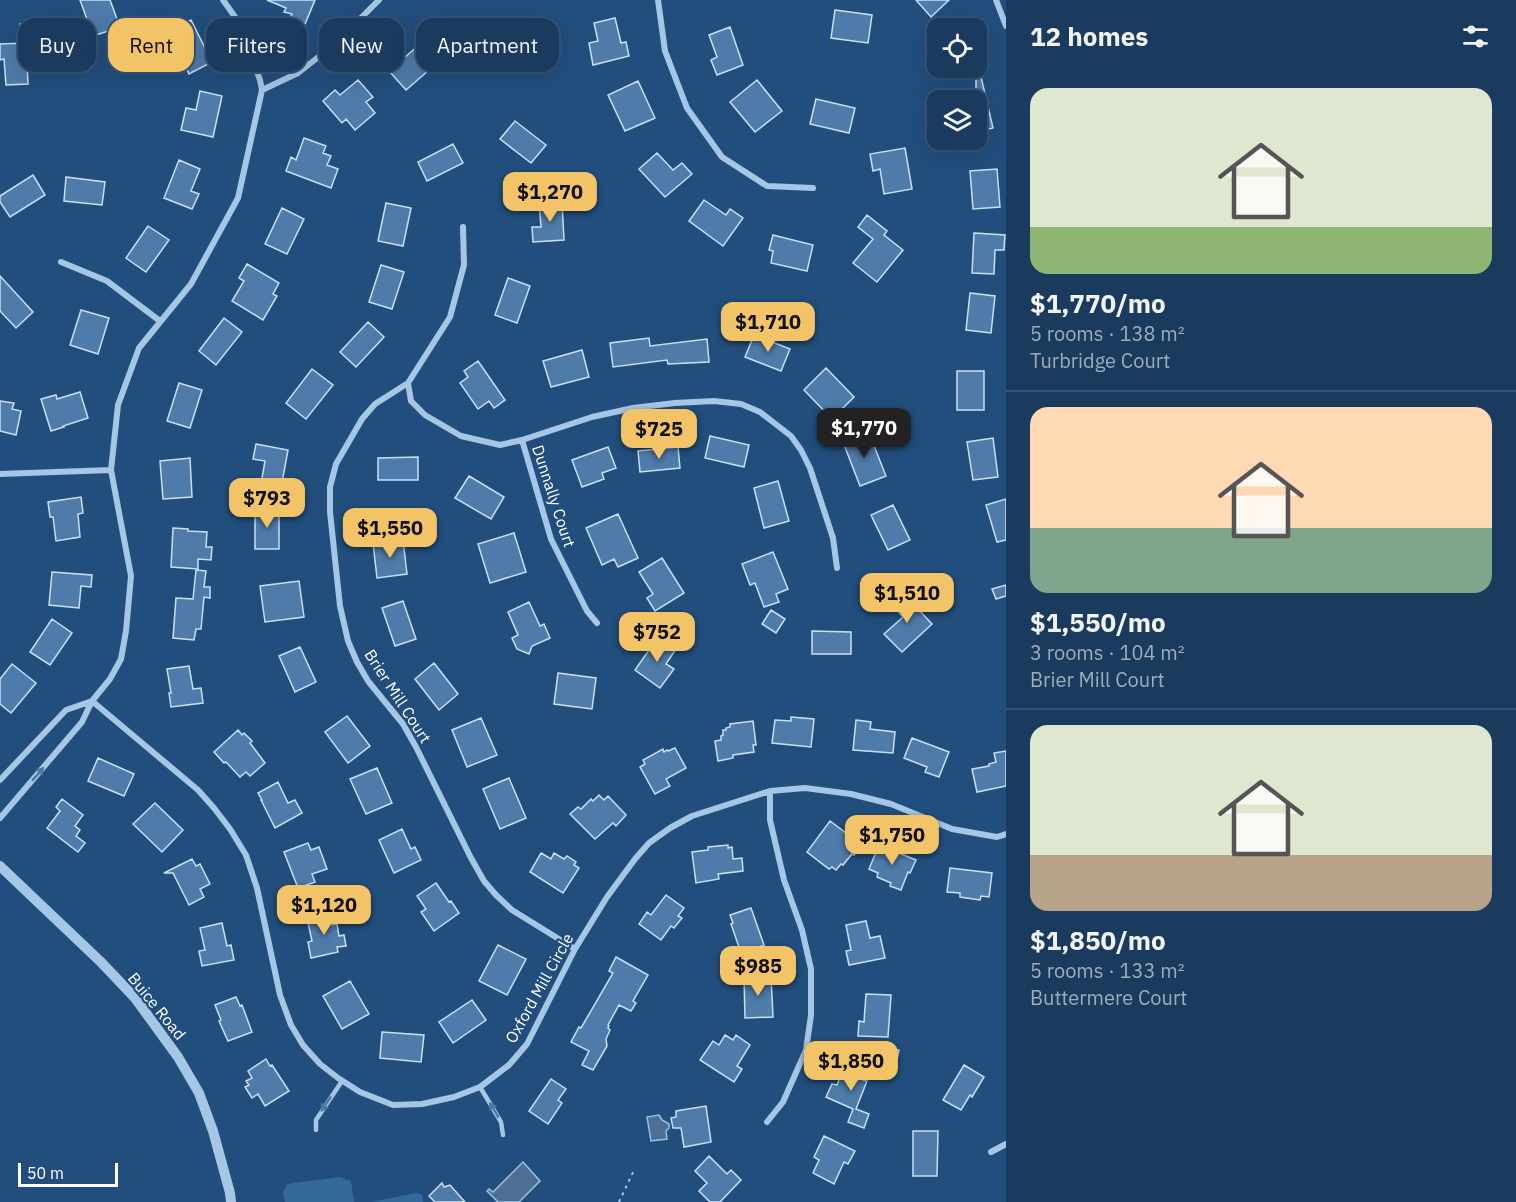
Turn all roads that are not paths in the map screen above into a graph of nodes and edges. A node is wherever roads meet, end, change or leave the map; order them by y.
1 (223, 0) edge
2 (379, 0) edge
3 (658, 0) edge
4 (996, 0) edge
5 (1006, 26) edge
6 (262, 90) junction
7 (813, 188) dead end
8 (463, 227) dead end
9 (61, 262) dead end
10 (160, 321) junction
11 (408, 383) junction
12 (522, 440) junction
13 (111, 470) junction
14 (0, 474) edge
15 (837, 568) dead end
16 (597, 623) dead end
17 (92, 701) junction
18 (0, 780) edge
19 (770, 791) junction
20 (0, 818) edge
21 (1006, 834) edge
22 (0, 866) edge
23 (575, 949) junction
24 (342, 1081) junction
25 (480, 1087) junction
26 (767, 1122) dead end
27 (316, 1130) dead end
28 (502, 1135) dead end
29 (1006, 1144) edge
30 (991, 1152) dead end
31 (231, 1202) edge

1 - 6 street
2 - 6 street
3 - 7 street
4 - 5 street
6 - 10 street
8 - 11 street, Brier Mill Court
9 - 10 street
10 - 13 street
11 - 12 street
11 - 23 street, Brier Mill Court
12 - 15 street
12 - 16 street, Dunnally Court
13 - 14 street
13 - 17 street
17 - 18 street
20 -> 17 street
17 - 24 street, Oxford Mill Circle
19 - 21 street, Oxford Mill Circle
19 - 23 street, Oxford Mill Circle
19 - 26 street
22 - 31 street, Buice Road
23 - 25 street, Oxford Mill Circle
24 - 25 street, Oxford Mill Circle
24 -> 27 lane
28 -> 25 lane
29 - 30 street

